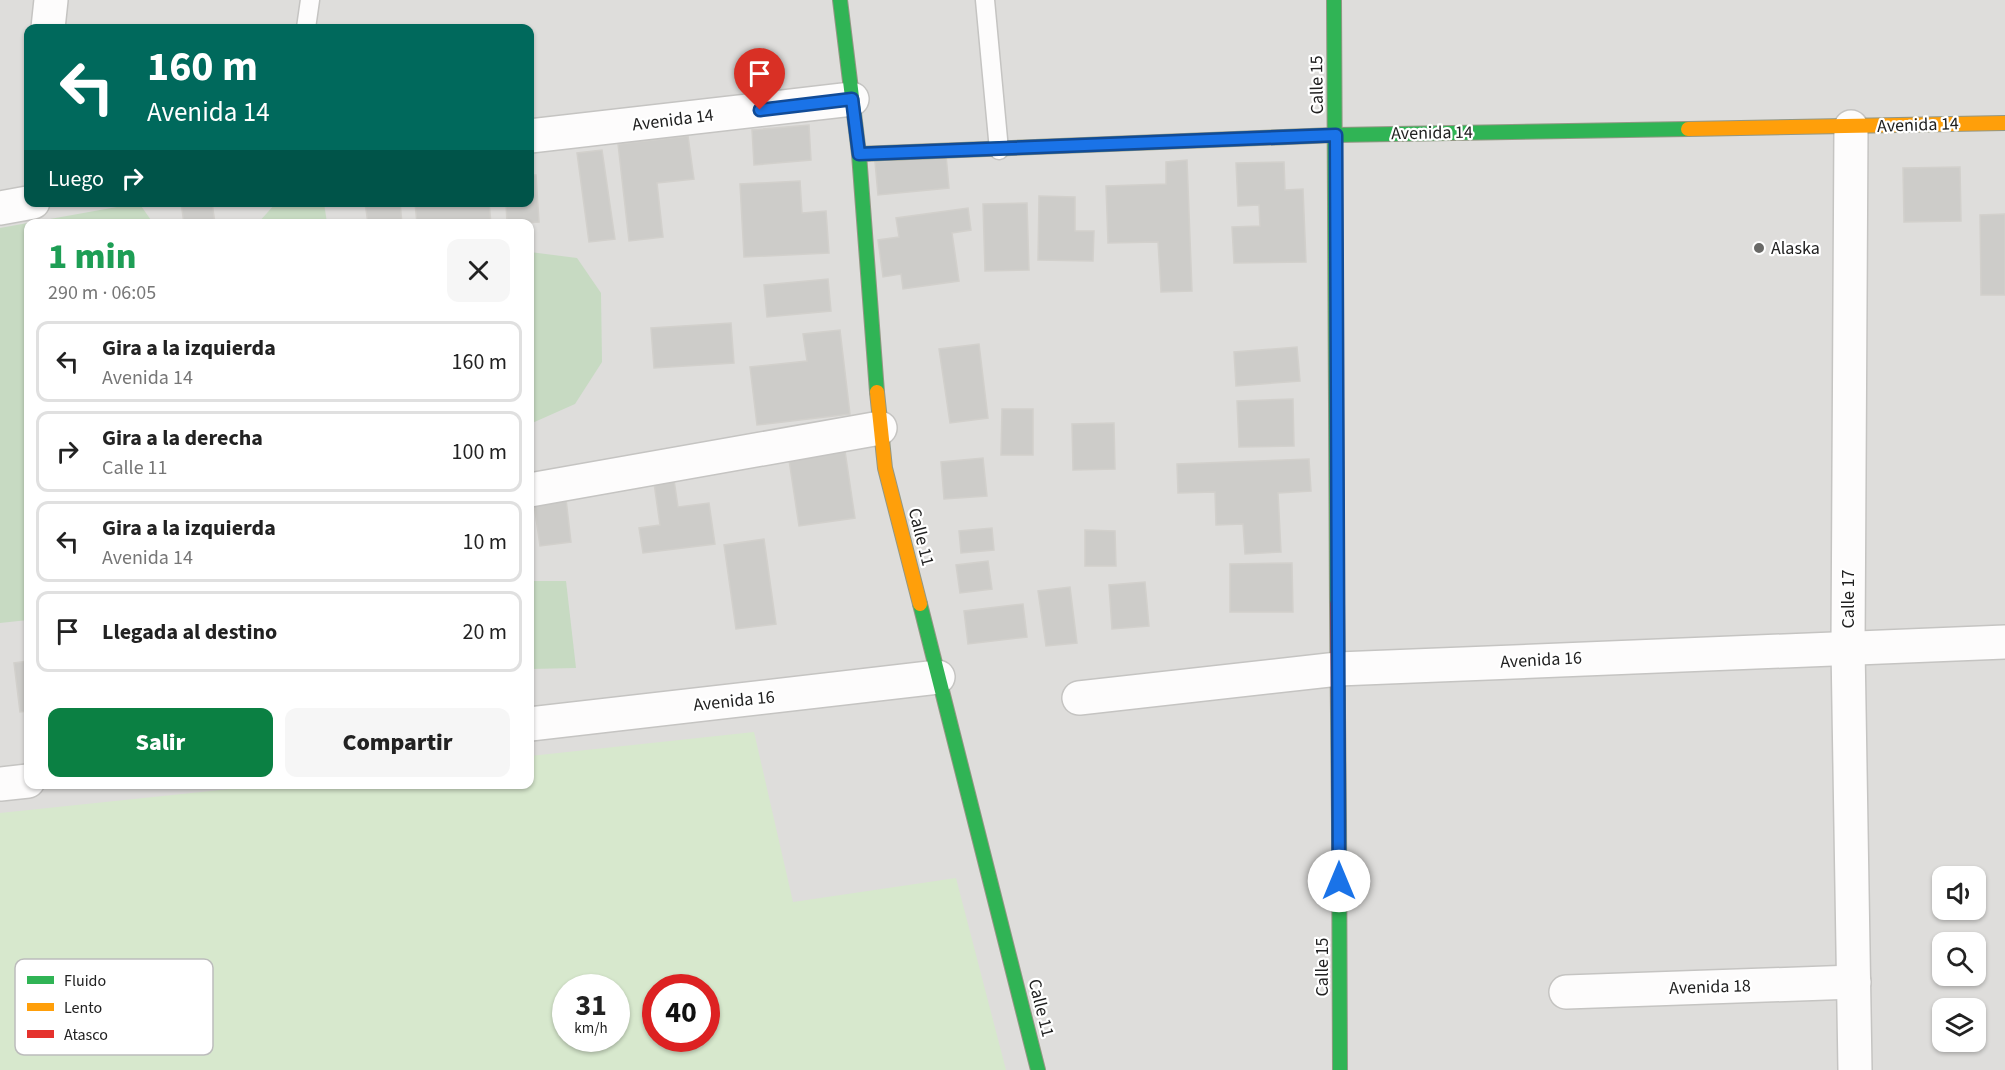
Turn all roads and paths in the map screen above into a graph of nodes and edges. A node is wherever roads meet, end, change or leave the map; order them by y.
1 (51, 0) edge
2 (310, 0) edge
3 (840, 0) edge
4 (985, 0) edge
5 (1334, 0) edge
6 (48, 24) edge
7 (307, 24) edge
8 (852, 99) junction
9 (2005, 123) edge
10 (1851, 127) junction
11 (1336, 135) junction
12 (534, 136) edge
13 (999, 150) junction
14 (859, 154) junction
15 (24, 204) edge
16 (0, 208) edge
17 (880, 428) junction
18 (534, 489) edge
19 (2005, 642) edge
20 (1848, 647) junction
21 (1338, 669) junction
22 (938, 677) junction
23 (1079, 698) dead end
24 (534, 724) edge
25 (24, 781) edge
26 (0, 784) edge
27 (1854, 982) junction
28 (1566, 992) dead end
29 (1038, 1070) edge
30 (1340, 1070) edge
31 (1855, 1070) edge

1 - 6 street
2 - 7 lane
3 - 8 street, Calle 11
4 - 13 lane
5 - 11 street, Calle 15
8 - 12 street, Avenida 14
8 - 14 street, Calle 11
9 - 10 street, Avenida 14
10 - 11 street, Avenida 14
10 - 20 street, Calle 17
11 - 13 street, Avenida 14
11 - 21 street, Calle 15
13 - 14 street, Avenida 14
14 - 17 street, Calle 11
15 - 16 street
17 - 18 street
17 - 22 street, Calle 11
19 - 20 street, Avenida 16
20 - 21 street, Avenida 16
20 - 27 street, Calle 17
21 - 23 street, Avenida 16
21 - 30 street, Calle 15
22 - 24 street, Avenida 16
22 - 29 street, Calle 11
25 - 26 street
27 - 28 street, Avenida 18
27 - 31 street, Calle 17

